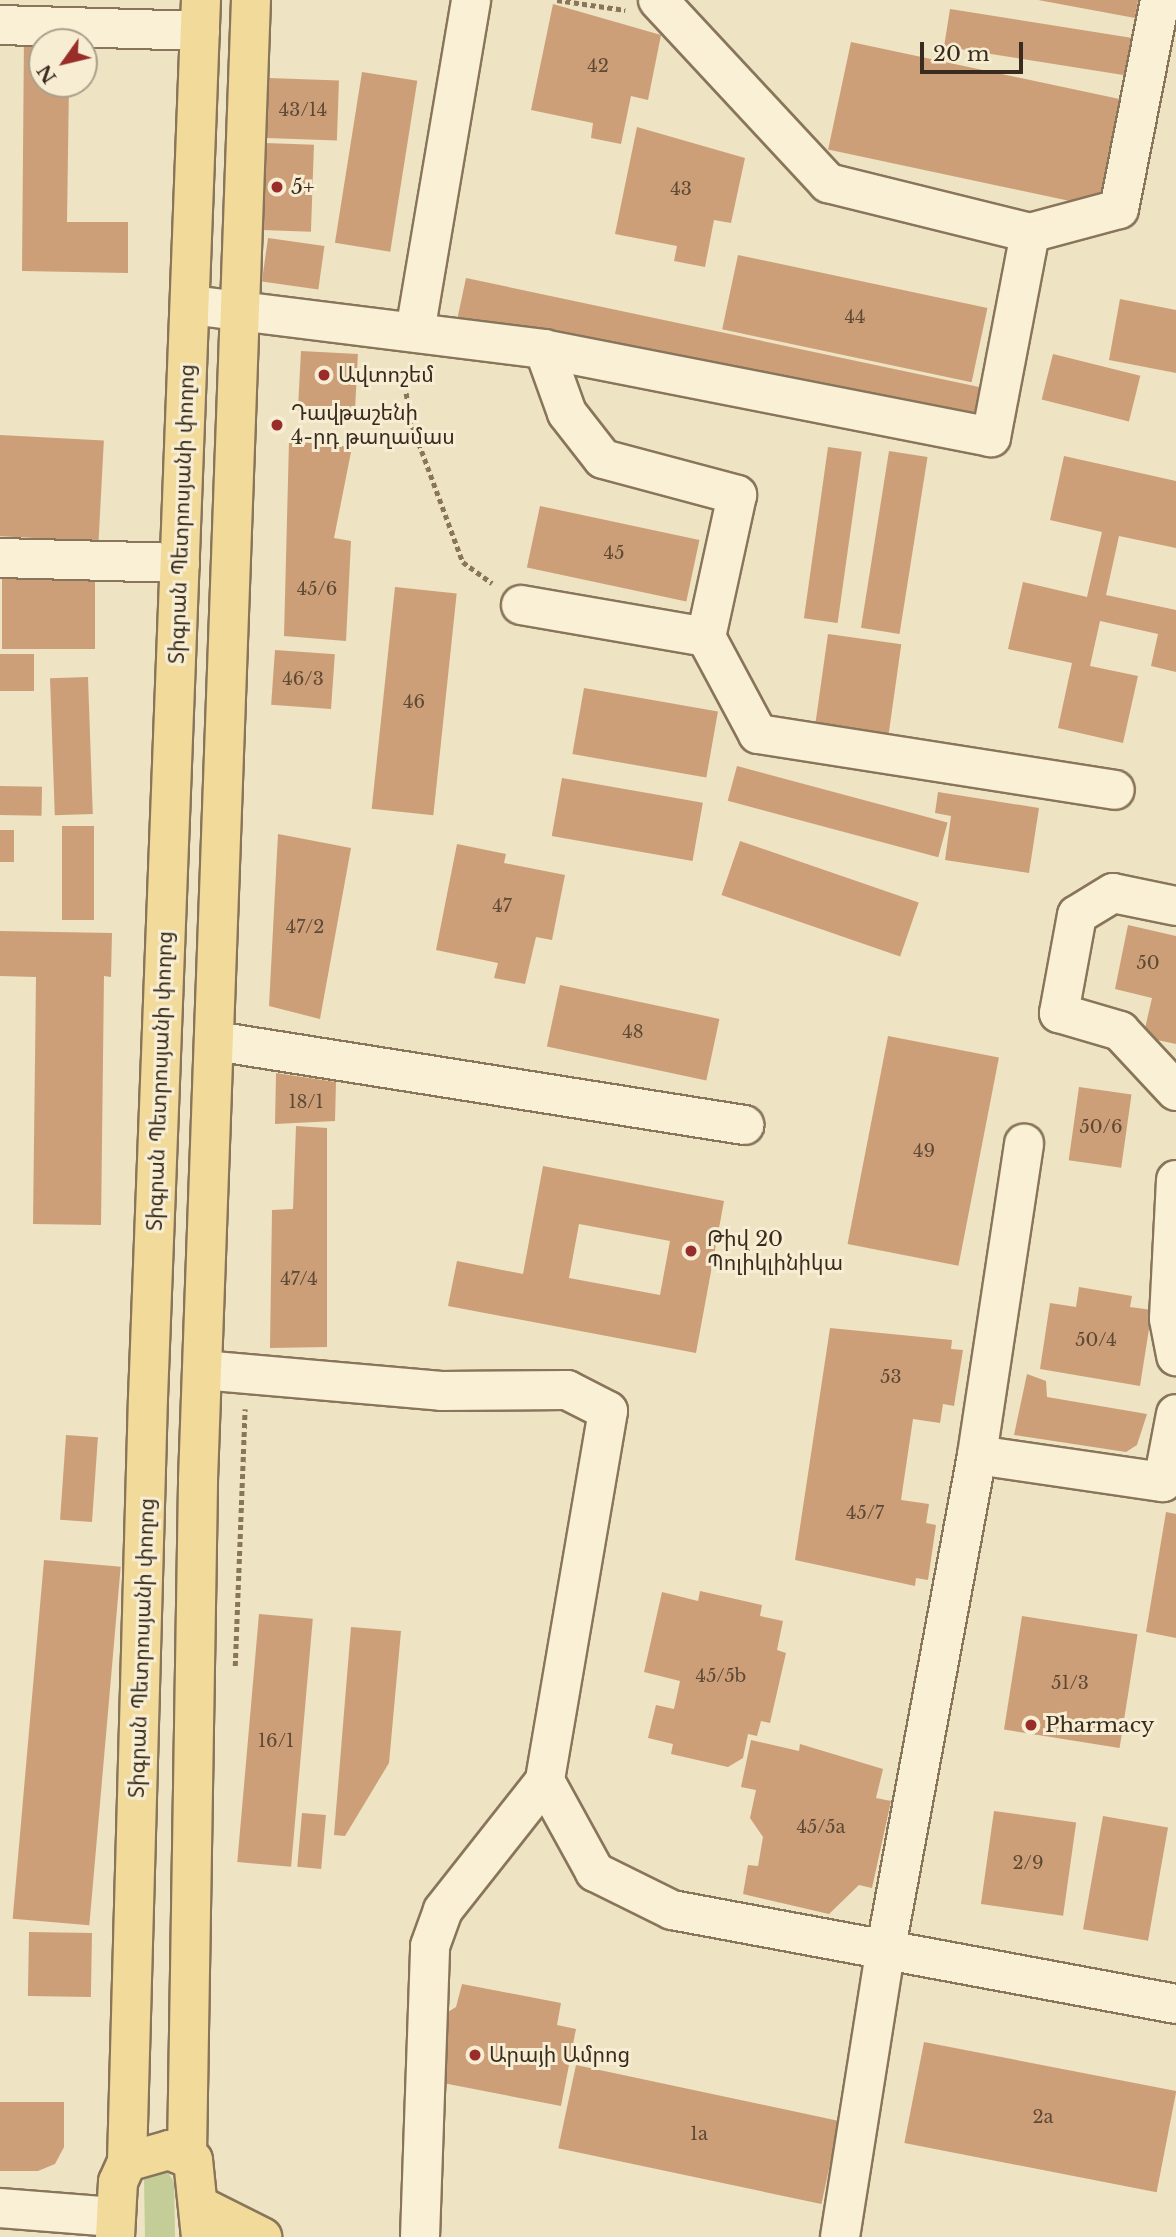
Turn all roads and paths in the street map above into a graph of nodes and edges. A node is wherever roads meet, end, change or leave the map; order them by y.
1 (251, 0) edge
2 (471, 0) edge
3 (557, 0) edge
4 (1160, 0) edge
5 (665, 8) edge
6 (201, 15) edge
7 (0, 25) edge
8 (1030, 233) junction
9 (191, 305) junction
10 (243, 310) junction
11 (406, 331) junction
12 (544, 349) junction
13 (0, 558) edge
14 (180, 563) junction
15 (521, 605) joint
16 (706, 637) junction
17 (1115, 790) dead end
18 (1176, 906) edge
19 (215, 1041) junction
20 (1176, 1091) edge
21 (744, 1125) dead end
22 (1024, 1144) dead end
23 (1176, 1180) edge
24 (1176, 1356) edge
25 (202, 1370) junction
26 (1176, 1414) edge
27 (976, 1455) junction
28 (1169, 1483) edge
29 (545, 1781) junction
30 (885, 1953) junction
31 (1176, 2004) edge
32 (187, 2154) junction
33 (127, 2162) junction
34 (0, 2208) edge
35 (200, 2221) edge
36 (115, 2227) edge
37 (262, 2237) edge
38 (420, 2237) edge
39 (840, 2237) edge

1 - 10 main road
2 - 11 street
3 - 5 path
4 - 8 street
5 - 8 street
6 - 7 street
6 - 9 main road, Տիգրան Պետրոսյանի փողոց
8 - 12 street
9 - 10 street
9 - 14 main road, Տիգրան Պետրոսյանի փողոց
10 - 11 street
10 - 19 main road
11 - 12 street
11 - 15 path
12 - 16 street
13 - 14 street
14 - 33 main road, Տիգրան Պետրոսյանի փողոց
15 - 16 street
16 - 17 street
18 - 20 street
19 - 21 street
19 - 25 main road
22 - 27 street
23 - 24 street
25 - 29 street
25 - 32 main road
26 - 28 street
27 - 28 street
27 - 30 street
29 - 30 street
29 - 38 street
30 - 31 street
30 - 39 street
32 - 33 main road
32 - 35 main road
33 - 36 main road, Տիգրան Պետրոսյանի փողոց
34 - 36 street
35 - 37 main road

